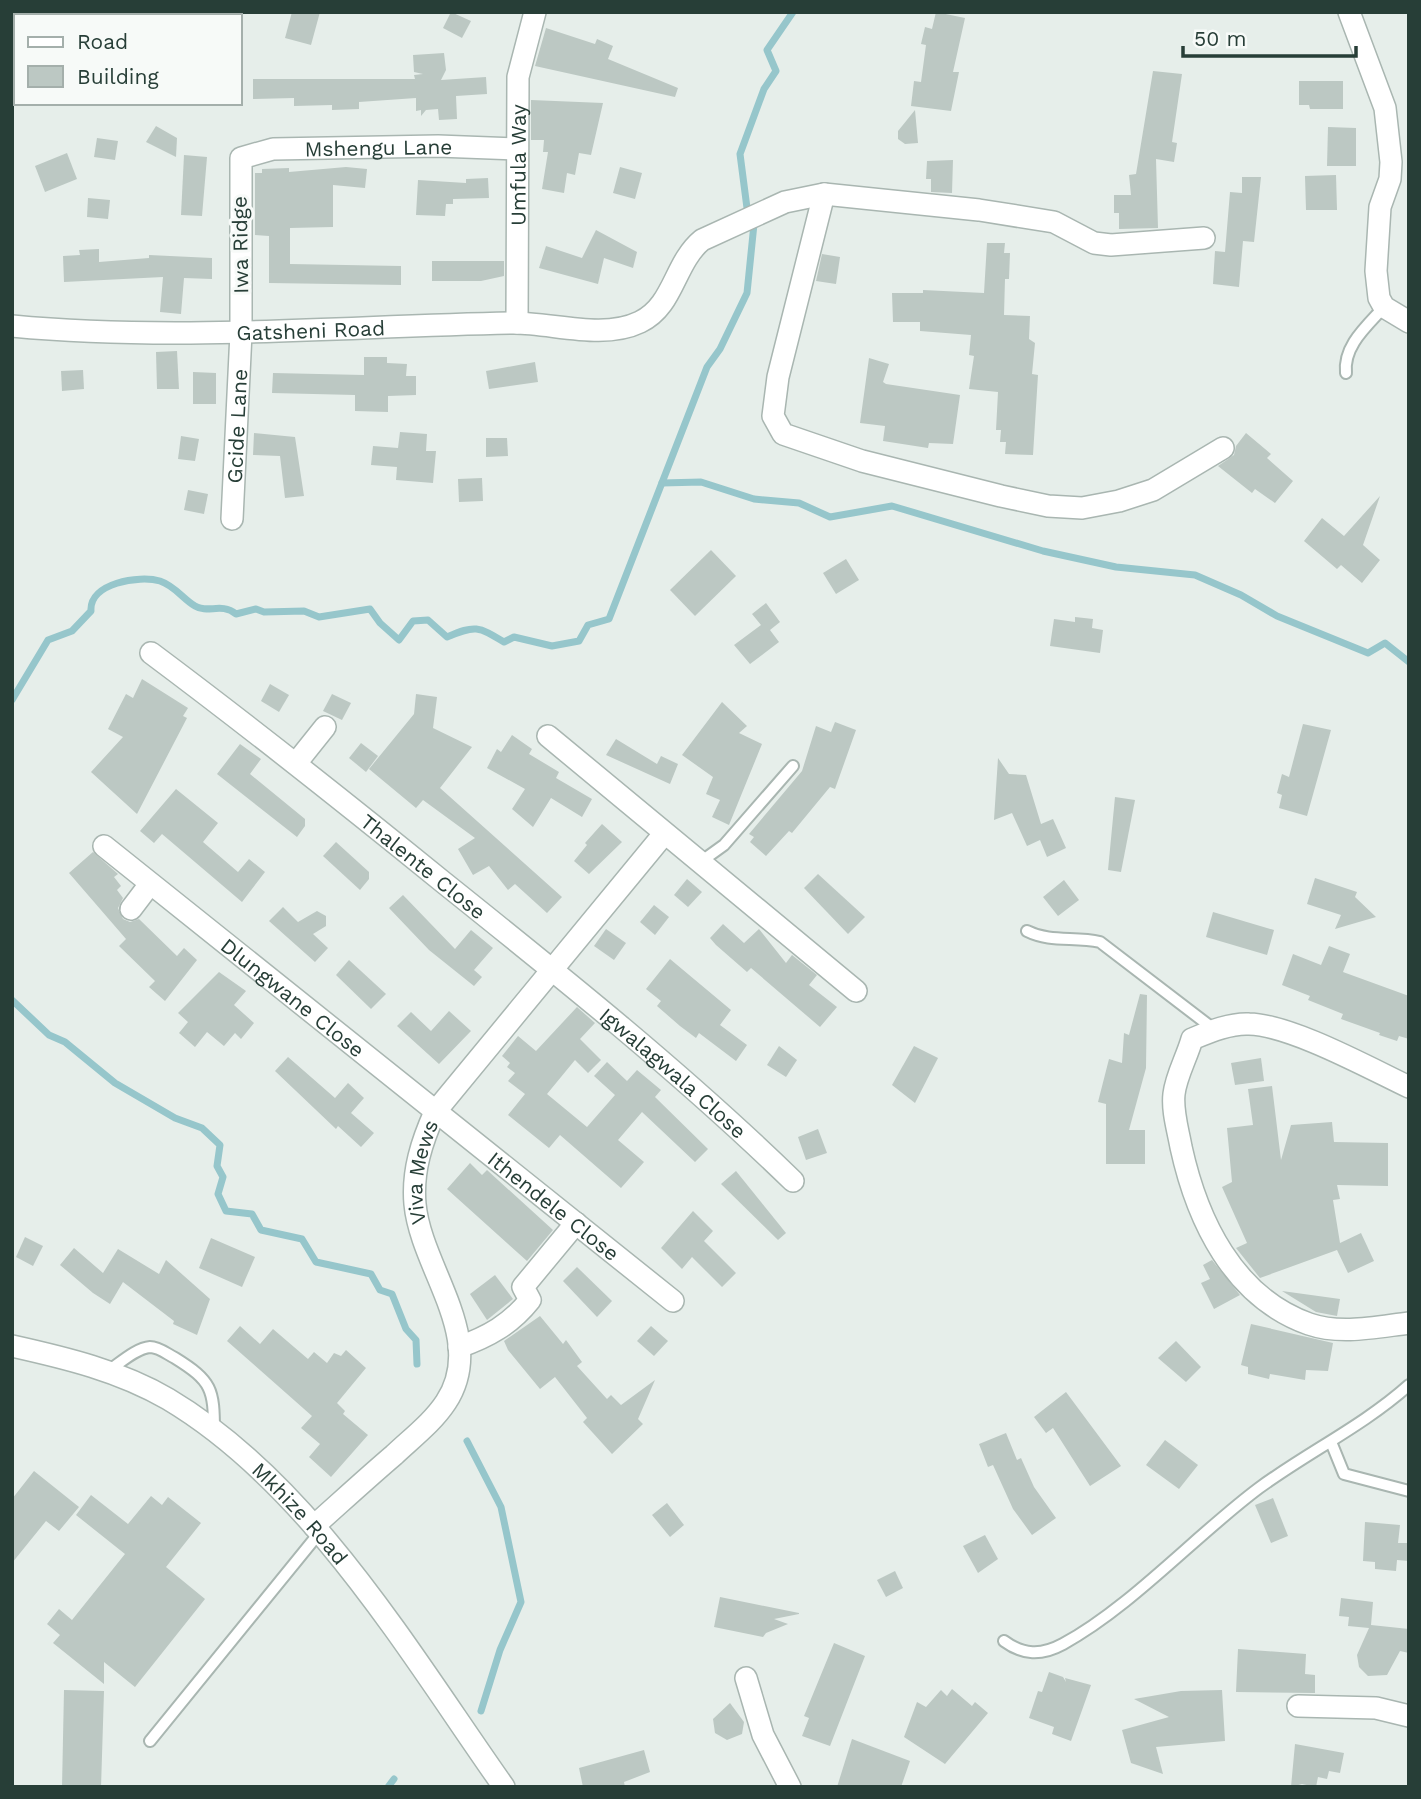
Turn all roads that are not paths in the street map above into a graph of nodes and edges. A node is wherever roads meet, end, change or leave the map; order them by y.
1 (535, 12) edge
2 (1349, 12) edge
3 (1359, 12) edge
4 (1363, 54) junction
5 (517, 149) junction
6 (241, 158) joint
7 (824, 194) junction
8 (1204, 238) dead end
9 (1384, 307) junction
10 (1409, 322) edge
11 (517, 323) junction
12 (12, 326) edge
13 (241, 333) junction
14 (1346, 373) dead end
15 (1223, 448) dead end
16 (232, 519) dead end
17 (151, 653) dead end
18 (325, 727) dead end
19 (548, 736) dead end
20 (297, 762) junction
21 (793, 766) dead end
22 (664, 834) junction
23 (104, 846) dead end
24 (699, 863) junction
25 (150, 884) junction
26 (131, 909) dead end
27 (1027, 931) dead end
28 (552, 968) junction
29 (856, 991) dead end
30 (1215, 1030) junction
31 (1409, 1087) edge
32 (435, 1112) junction
33 (793, 1181) dead end
34 (576, 1223) junction
35 (673, 1301) dead end
36 (1409, 1323) edge
37 (12, 1346) edge
38 (459, 1347) junction
39 (108, 1371) junction
40 (1409, 1385) edge
41 (214, 1432) junction
42 (1331, 1442) junction
43 (1409, 1491) edge
44 (317, 1529) junction
45 (1004, 1641) dead end
46 (746, 1678) dead end
47 (1298, 1706) dead end
48 (1409, 1716) edge
49 (150, 1741) dead end
50 (504, 1787) edge
51 (790, 1787) edge

1 - 5 street, Umfula Way
2 - 4 street
3 - 4 lane
4 - 9 street
5 - 6 street, Mshengu Lane
5 - 11 street, Umfula Way
6 - 13 street, Iwa Ridge
7 - 8 street
7 - 11 street, Gatsheni Road
7 - 15 street
9 - 10 street
9 - 14 lane
11 - 13 street, Gatsheni Road
12 - 13 street, Gatsheni Road
13 - 16 street, Gcide Lane
17 - 20 street, Thalente Close
18 - 20 street
19 - 22 street
20 - 28 street, Thalente Close
21 - 24 lane
22 - 24 street
22 - 28 street, Viva Mews
23 - 25 street, Dlungwane Close
24 - 29 street
25 - 26 street
25 - 32 street, Dlungwane Close
27 - 30 lane
28 - 32 street, Viva Mews
28 - 33 street, Igwalagwala Close
30 - 31 street
30 - 36 street
32 - 34 street, Ithendele Close
32 - 38 street, Viva Mews
34 - 35 street, Ithendele Close
34 - 38 street
37 - 39 street, Mkhize Road
38 - 44 street, Viva Mews
39 - 41 street, Mkhize Road
39 - 41 lane
40 - 42 lane
41 - 44 street, Mkhize Road
42 - 43 lane
42 - 45 lane
44 - 49 lane
44 - 50 street, Mkhize Road
46 - 51 street
47 - 48 street

